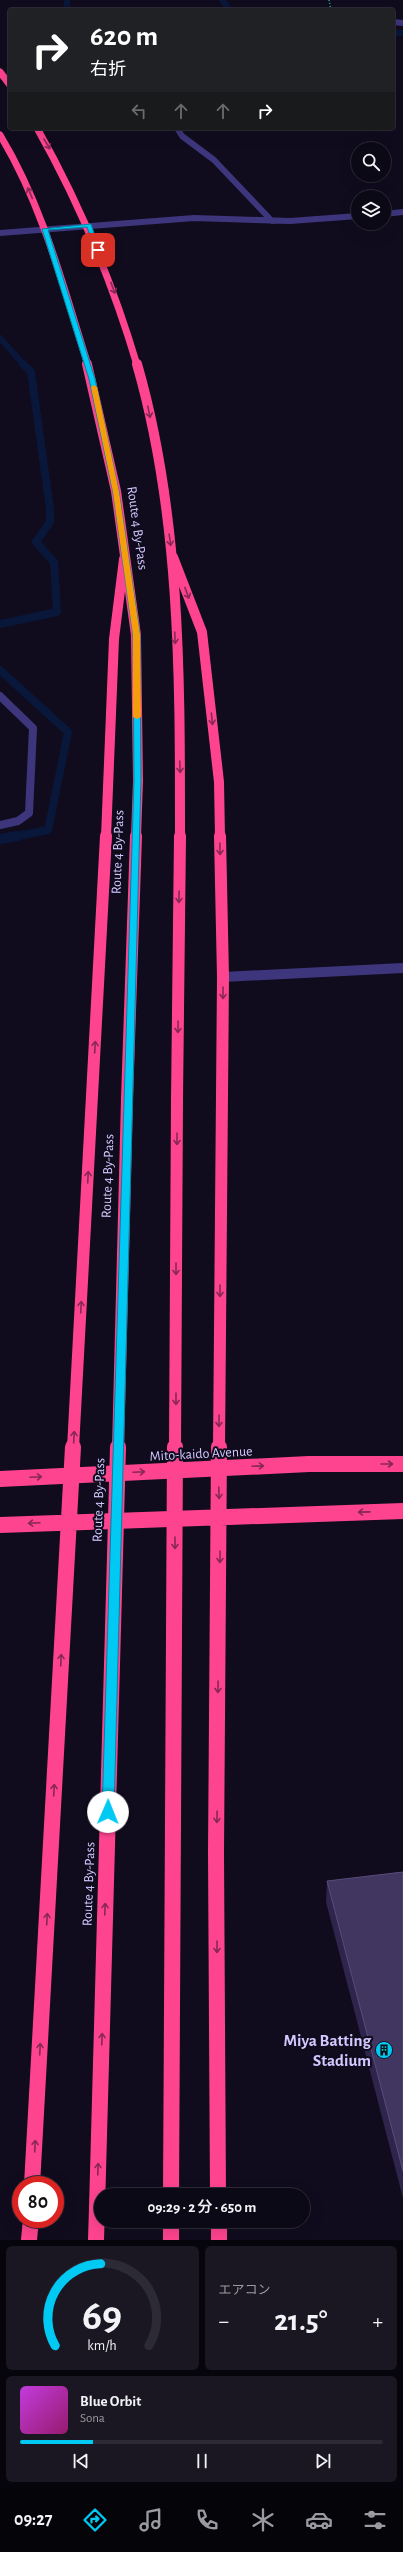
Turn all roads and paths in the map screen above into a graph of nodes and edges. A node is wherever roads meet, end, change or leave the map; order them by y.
1 (0, 72) edge
2 (8, 82) edge
3 (38, 130) edge
4 (179, 130) edge
5 (0, 135) edge
6 (403, 212) edge
7 (391, 213) edge
8 (351, 216) edge
9 (272, 221) junction
10 (89, 225) junction
11 (45, 229) junction
12 (0, 233) edge
13 (172, 557) junction
14 (124, 559) junction
15 (0, 696) edge
16 (0, 825) edge
17 (403, 968) edge
18 (223, 977) junction
19 (403, 1464) edge
20 (219, 1468) junction
21 (72, 1476) junction
22 (0, 1479) edge
23 (403, 1511) edge
24 (220, 1518) junction
25 (69, 1521) junction
26 (0, 1524) edge
27 (33, 2176) edge
28 (171, 2188) edge
29 (218, 2188) edge
30 (30, 2228) edge
31 (171, 2228) edge
32 (219, 2228) edge
33 (29, 2240) edge
34 (96, 2240) edge
35 (170, 2240) edge
36 (219, 2240) edge

1 - 2 highway
3 -> 10 highway, Route 4 By-Pass
4 - 9 street
11 -> 5 highway, Route 4 By-Pass
6 - 7 street
8 - 9 street
9 - 10 street
10 - 11 street
10 -> 13 highway, Route 4 By-Pass
11 - 12 street
11 - 14 highway, Route 4 By-Pass
13 -> 18 highway
13 -> 28 highway, Route 4 By-Pass, bridge
21 -> 14 highway
34 -> 14 highway, Route 4 By-Pass, bridge
15 - 16 street
17 - 18 street
18 -> 20 highway
20 -> 19 highway, Mito-kaido Avenue
21 -> 20 highway, Mito-kaido Avenue
20 -> 24 highway
22 -> 21 highway, Mito-kaido Avenue
21 - 25 highway
23 -> 24 highway
24 - 25 highway
24 -> 29 highway
25 -> 26 highway
27 -> 25 highway
30 - 33 highway
31 - 35 highway
32 - 36 highway

